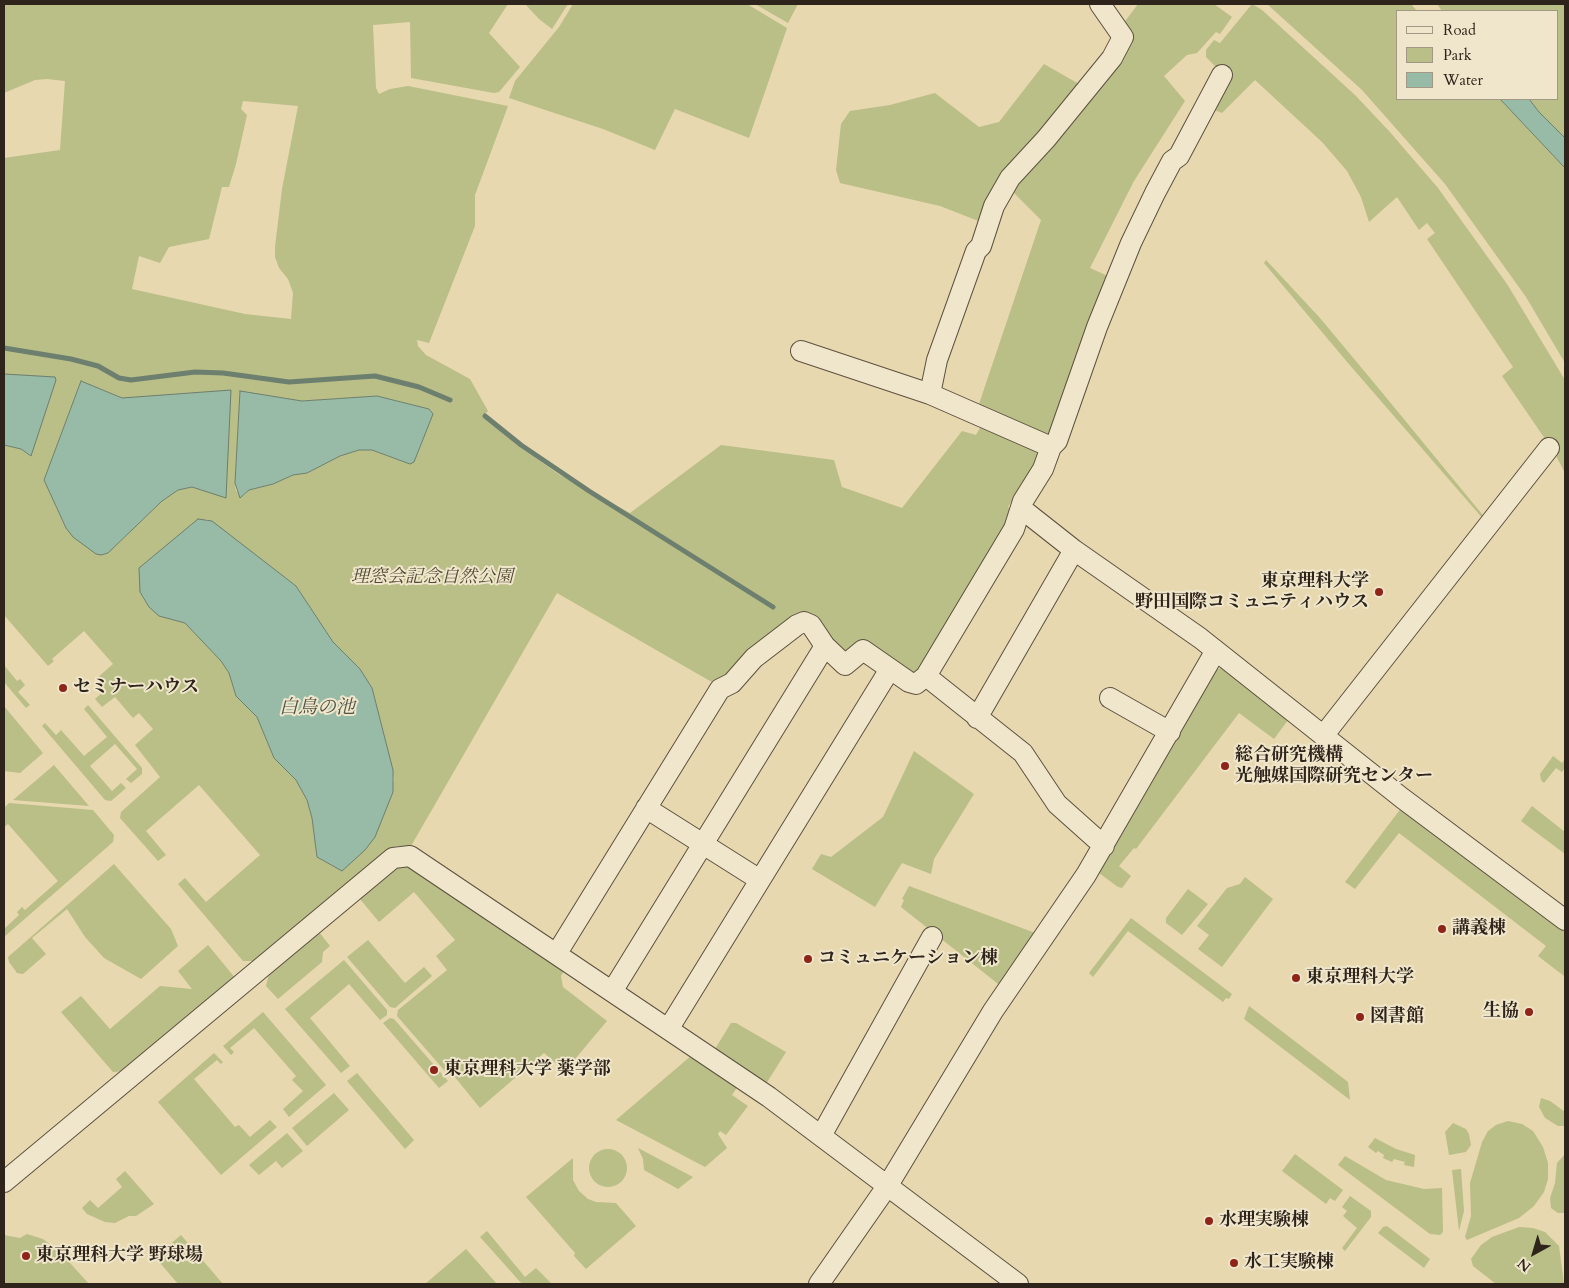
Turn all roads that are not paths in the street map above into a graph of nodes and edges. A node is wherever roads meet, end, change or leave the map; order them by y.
1 (1100, 4) edge
2 (1222, 75) dead end
3 (801, 351) dead end
4 (930, 394) junction
5 (1051, 447) junction
6 (1549, 448) dead end
7 (1022, 509) junction
8 (1074, 550) junction
9 (825, 646) junction
10 (1215, 652) junction
11 (890, 669) junction
12 (926, 676) junction
13 (1110, 698) dead end
14 (977, 718) junction
15 (1170, 732) junction
16 (1323, 736) junction
17 (646, 808) junction
18 (704, 844) junction
19 (1104, 846) junction
20 (760, 880) junction
21 (1565, 920) edge
22 (932, 937) dead end
23 (557, 953) junction
24 (613, 990) junction
25 (669, 1028) junction
26 (822, 1136) junction
27 (4, 1182) edge
28 (888, 1185) junction
29 (819, 1284) edge
30 (1018, 1284) edge

1 - 4 street
2 - 5 street
3 - 4 street
4 - 5 street
5 - 7 street
6 - 16 street
7 - 8 street
7 - 12 street
8 - 10 street
8 - 14 street
9 - 11 street
9 - 17 street
9 - 18 street
10 - 15 street
10 - 16 street
11 - 12 street
11 - 20 street
12 - 14 street
13 - 15 street
14 - 19 street
15 - 19 street
16 - 21 street
17 - 18 street
17 - 23 street
18 - 20 street
18 - 24 street
19 - 28 street
20 - 25 street
22 - 26 street
23 - 24 street
23 - 27 street
24 - 25 street
25 - 26 street
26 - 28 street
28 - 29 street
28 - 30 street

